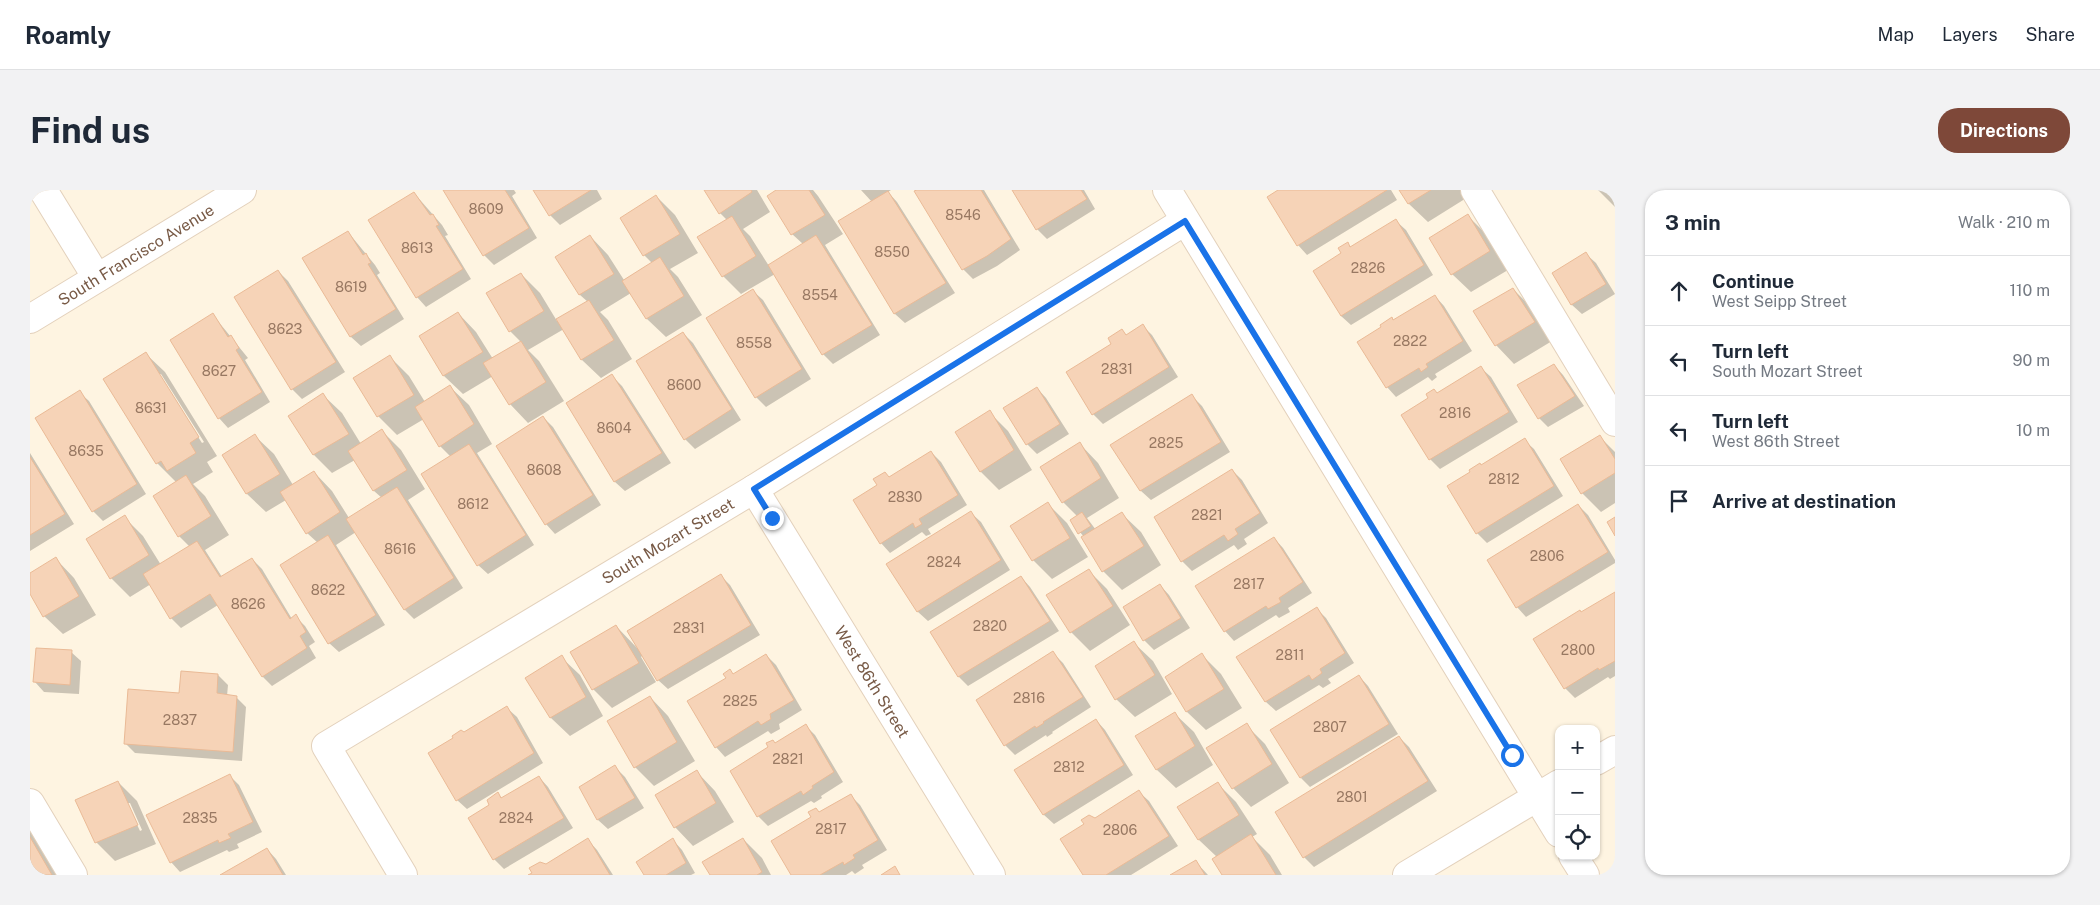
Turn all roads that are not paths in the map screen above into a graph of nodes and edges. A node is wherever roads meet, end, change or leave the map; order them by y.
1 (43, 190) edge
2 (242, 190) edge
3 (1167, 190) edge
4 (1475, 190) edge
5 (1185, 221) junction
6 (97, 278) junction
7 (30, 319) edge
8 (1615, 422) edge
9 (754, 489) junction
10 (1615, 750) edge
11 (1600, 759) edge
12 (1548, 790) edge
13 (30, 804) edge
14 (1555, 817) edge
15 (1576, 860) edge
16 (73, 875) edge
17 (404, 875) edge
18 (991, 875) edge
19 (1408, 875) edge
20 (1585, 875) edge

1 - 6 street
2 - 6 street, South Francisco Avenue
3 - 5 street
4 - 8 street
5 - 9 street, South Mozart Street
5 - 12 street
6 - 7 street, South Francisco Avenue
9 - 17 street, South Mozart Street
9 - 18 street, West 86th Street
10 - 11 street
12 - 14 street
12 - 19 street
13 - 16 street
15 - 20 street

